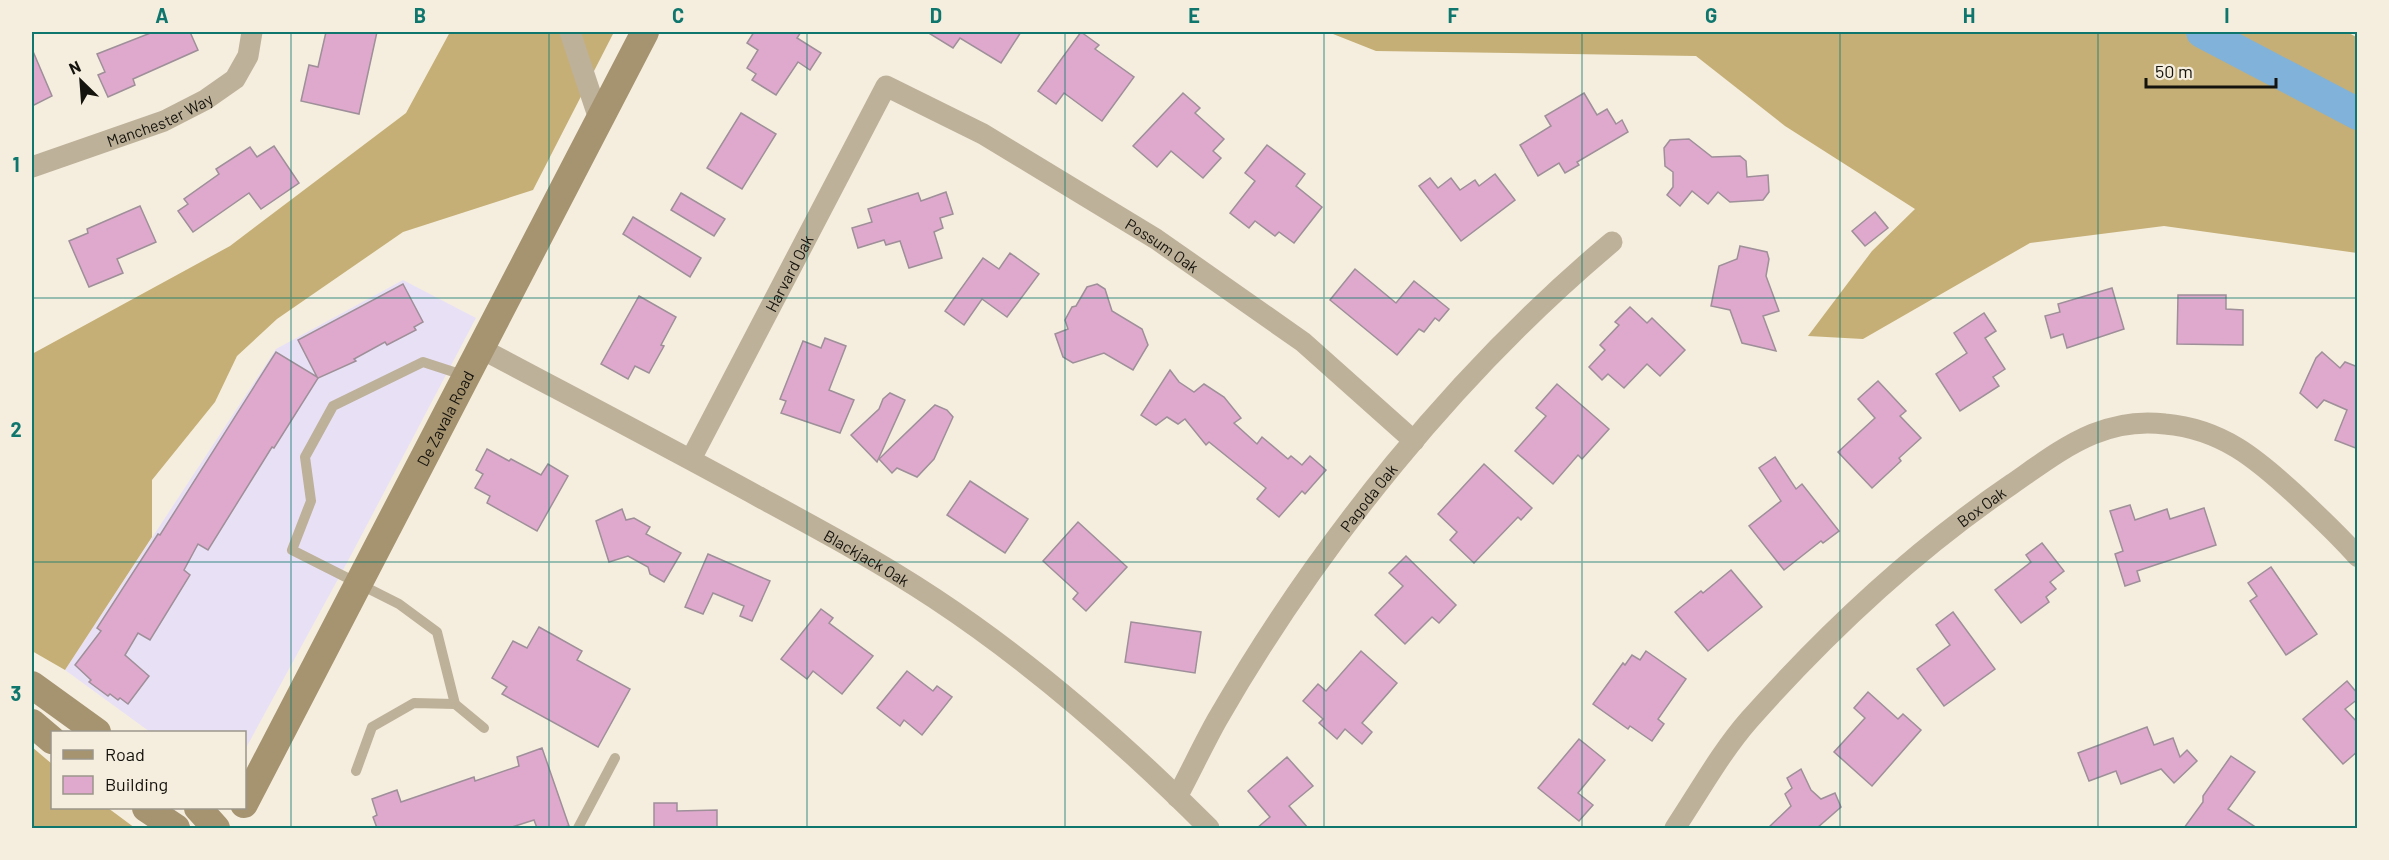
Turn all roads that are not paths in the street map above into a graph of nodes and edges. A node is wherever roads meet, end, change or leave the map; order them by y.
1 (252, 32) edge
2 (570, 32) edge
3 (645, 32) edge
4 (885, 86) joint
5 (599, 120) junction
6 (32, 167) edge
7 (1612, 242) dead end
8 (480, 348) junction
9 (466, 376) junction
10 (1414, 441) junction
11 (691, 459) junction
12 (2358, 557) edge
13 (359, 584) junction
14 (32, 685) edge
15 (455, 704) junction
16 (32, 723) edge
17 (484, 728) dead end
18 (97, 731) edge
19 (51, 739) edge
20 (615, 758) dead end
21 (356, 771) dead end
22 (1177, 796) junction
23 (246, 802) edge
24 (149, 809) edge
25 (200, 809) edge
26 (242, 809) edge
27 (176, 828) edge
28 (216, 828) edge
29 (232, 828) edge
30 (578, 828) edge
31 (1209, 828) edge
32 (1675, 828) edge

1 - 6 street, Manchester Way
2 - 5 street
3 - 5 main road, De Zavala Road
4 - 10 street, Possum Oak
4 - 11 street, Harvard Oak
5 - 8 main road, De Zavala Road
7 - 10 street, Pagoda Oak
8 - 9 main road, De Zavala Road
8 - 11 street, Blackjack Oak
9 - 13 main road, De Zavala Road
9 - 13 lane
10 - 22 street, Pagoda Oak
11 - 22 street, Blackjack Oak
12 - 32 street, Box Oak
13 - 15 lane
13 - 23 main road, De Zavala Road
14 - 18 main road
15 - 17 lane
15 - 21 lane
16 - 19 main road
20 - 30 lane
22 - 31 street, Blackjack Oak
24 - 27 main road
25 - 28 main road
26 - 29 main road, De Zavala Road

